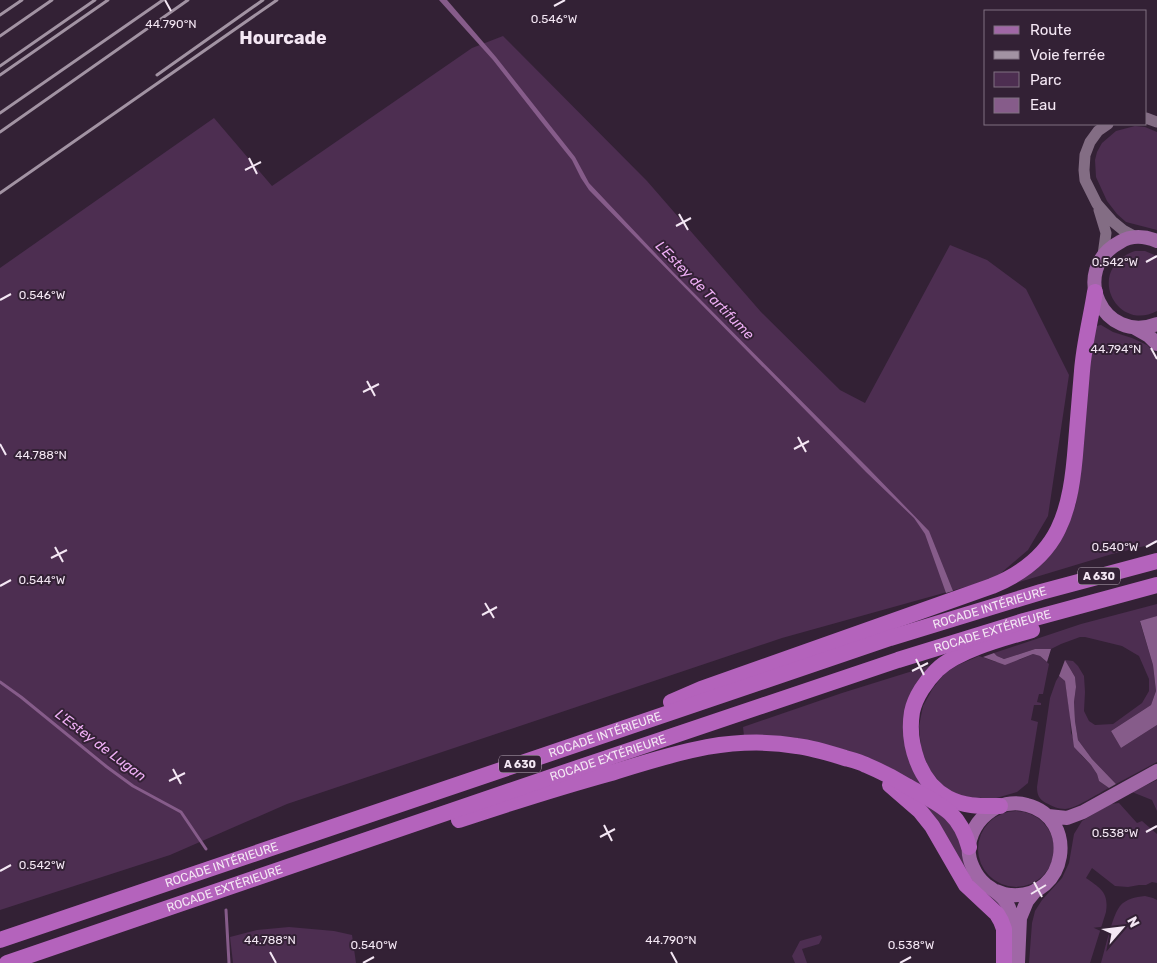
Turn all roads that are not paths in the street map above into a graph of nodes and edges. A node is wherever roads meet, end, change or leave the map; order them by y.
1 (1107, 125) edge
2 (1097, 204) junction
3 (1136, 237) junction
4 (1157, 241) edge
5 (1103, 255) junction
6 (1095, 292) junction
7 (1157, 324) edge
8 (1135, 328) junction
9 (1157, 344) edge
10 (1157, 550) edge
11 (1157, 561) edge
12 (1157, 585) edge
13 (1041, 592) junction
14 (1157, 596) edge
15 (541, 756) junction
16 (845, 758) junction
17 (1157, 771) edge
18 (1000, 806) junction
19 (1048, 816) junction
20 (360, 842) junction
21 (969, 847) junction
22 (1036, 890) junction
23 (996, 891) junction
24 (0, 940) edge
25 (7, 963) edge
26 (1004, 963) edge
27 (1010, 963) edge
28 (1018, 963) edge

1 - 2 street
2 - 3 street
2 - 5 street
3 - 4 main road
3 - 5 main road
5 - 6 main road
6 - 8 main road
6 - 15 highway
7 - 8 main road
8 - 9 main road
10 - 13 highway
11 - 13 highway, ROCADE INTÉRIEURE / A 630
12 - 20 highway, ROCADE EXTÉRIEURE / A 630
13 - 15 highway, ROCADE INTÉRIEURE / A 630
14 - 18 highway
15 - 24 highway, ROCADE INTÉRIEURE / A 630
16 - 20 highway
16 - 21 highway
16 - 26 highway
17 - 19 main road
18 - 19 main road
18 - 21 main road
19 - 22 main road
20 - 25 highway, ROCADE EXTÉRIEURE / A 630
21 - 23 main road
22 - 23 main road
22 - 28 main road
23 - 27 main road

